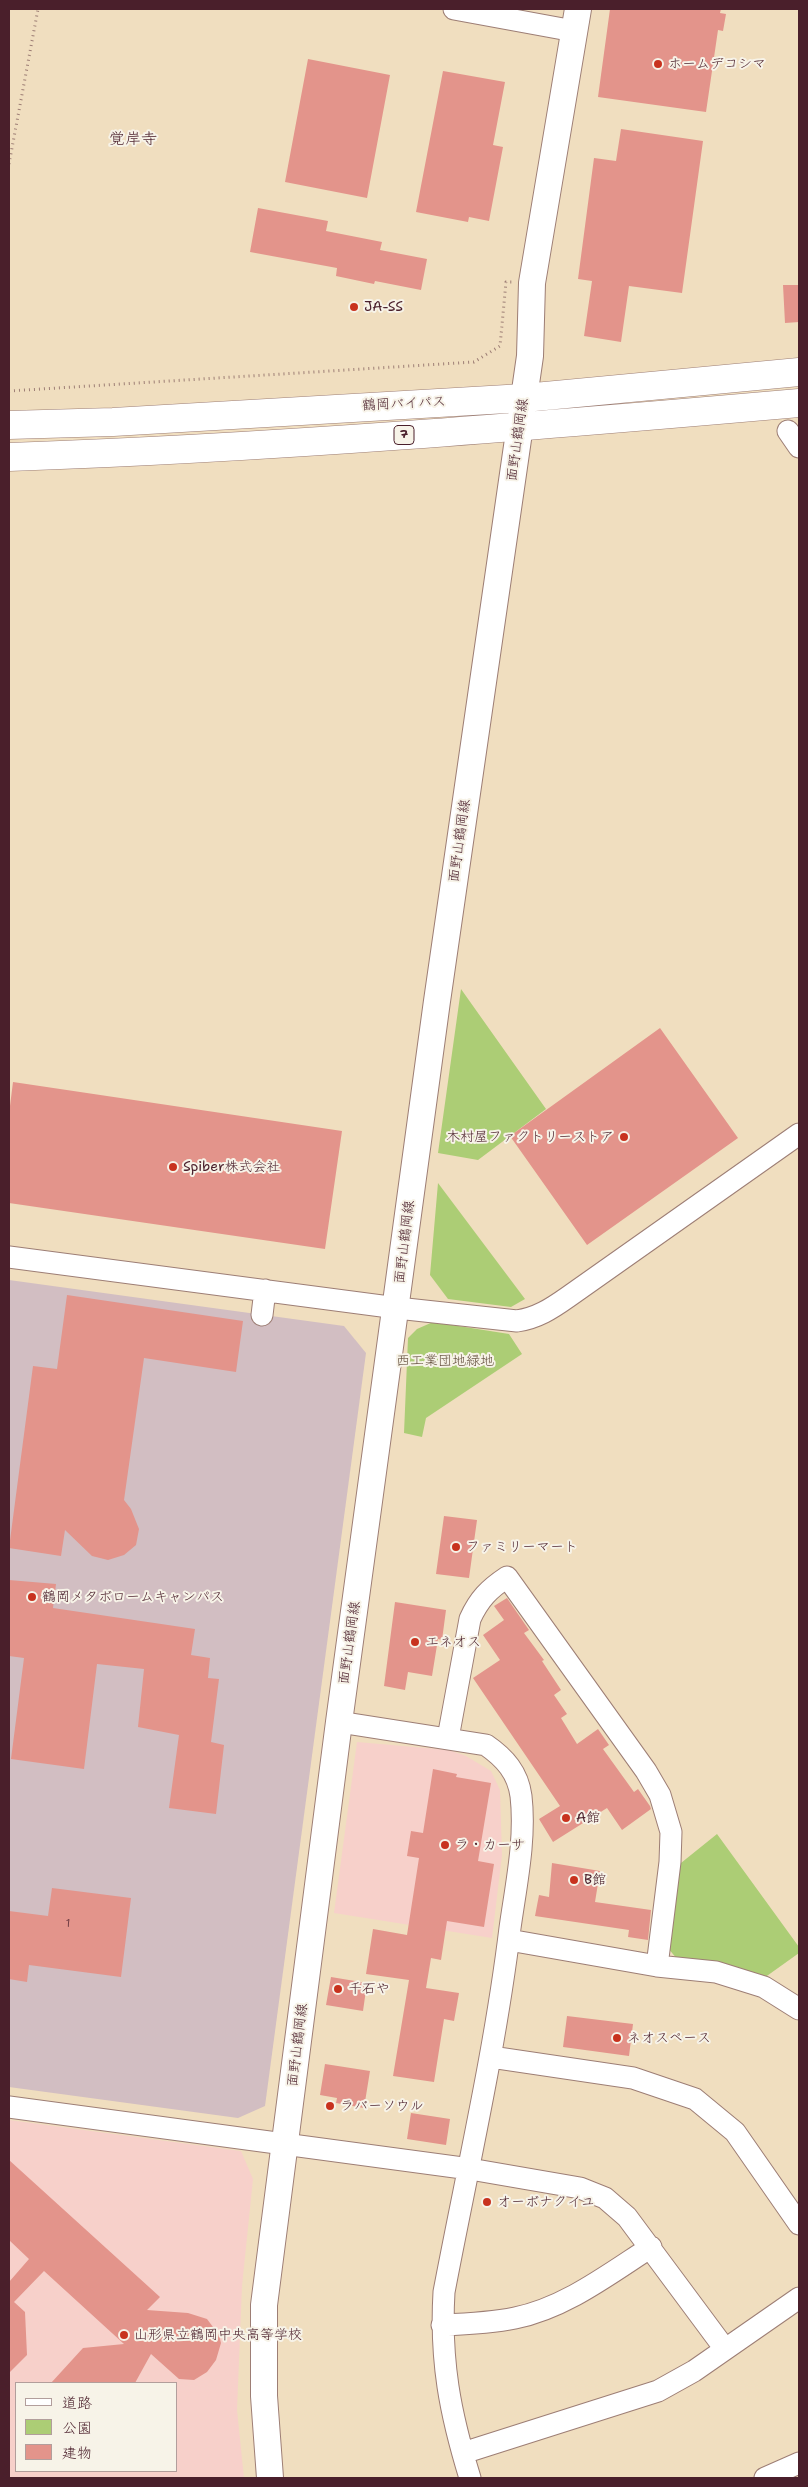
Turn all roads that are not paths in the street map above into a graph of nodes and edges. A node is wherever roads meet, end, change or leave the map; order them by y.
1 (454, 9) edge
2 (576, 20) edge
3 (799, 372) edge
4 (524, 398) junction
5 (799, 403) edge
6 (9, 426) edge
7 (520, 427) junction
8 (9, 457) edge
9 (799, 1134) edge
10 (9, 1257) edge
11 (265, 1290) junction
12 (397, 1308) junction
13 (262, 1315) dead end
14 (339, 1722) junction
15 (448, 1738) junction
16 (509, 1940) junction
17 (657, 1966) junction
18 (799, 2009) edge
19 (491, 2057) junction
20 (9, 2107) edge
21 (285, 2145) junction
22 (470, 2169) junction
23 (799, 2224) edge
24 (651, 2247) junction
25 (799, 2298) edge
26 (442, 2325) junction
27 (725, 2349) junction
28 (462, 2453) junction
29 (799, 2464) edge
30 (270, 2478) edge
31 (470, 2478) edge
32 (765, 2478) edge

1 - 2 street
2 - 4 main road, 面野山鶴岡線
3 - 4 highway, 鶴岡バイパス / 7
4 - 6 highway, 鶴岡バイパス / 7
4 - 7 main road, 面野山鶴岡線
5 - 7 highway, 7
7 - 8 highway, 7
7 - 12 main road, 面野山鶴岡線
9 - 12 street
10 - 11 street
11 - 12 street
11 - 13 street
12 - 14 main road, 面野山鶴岡線
14 - 15 street
14 - 21 main road, 面野山鶴岡線
15 - 16 street
15 - 17 street
16 - 17 street
16 - 19 street
17 - 18 street
19 - 22 street
19 - 23 street
20 - 21 street
21 - 22 street
21 - 30 main road, 面野山鶴岡線
22 - 24 street
22 - 26 street
24 - 26 street
24 - 27 street
25 - 27 street
26 - 28 street
27 - 28 street
28 - 31 street
29 - 32 street

